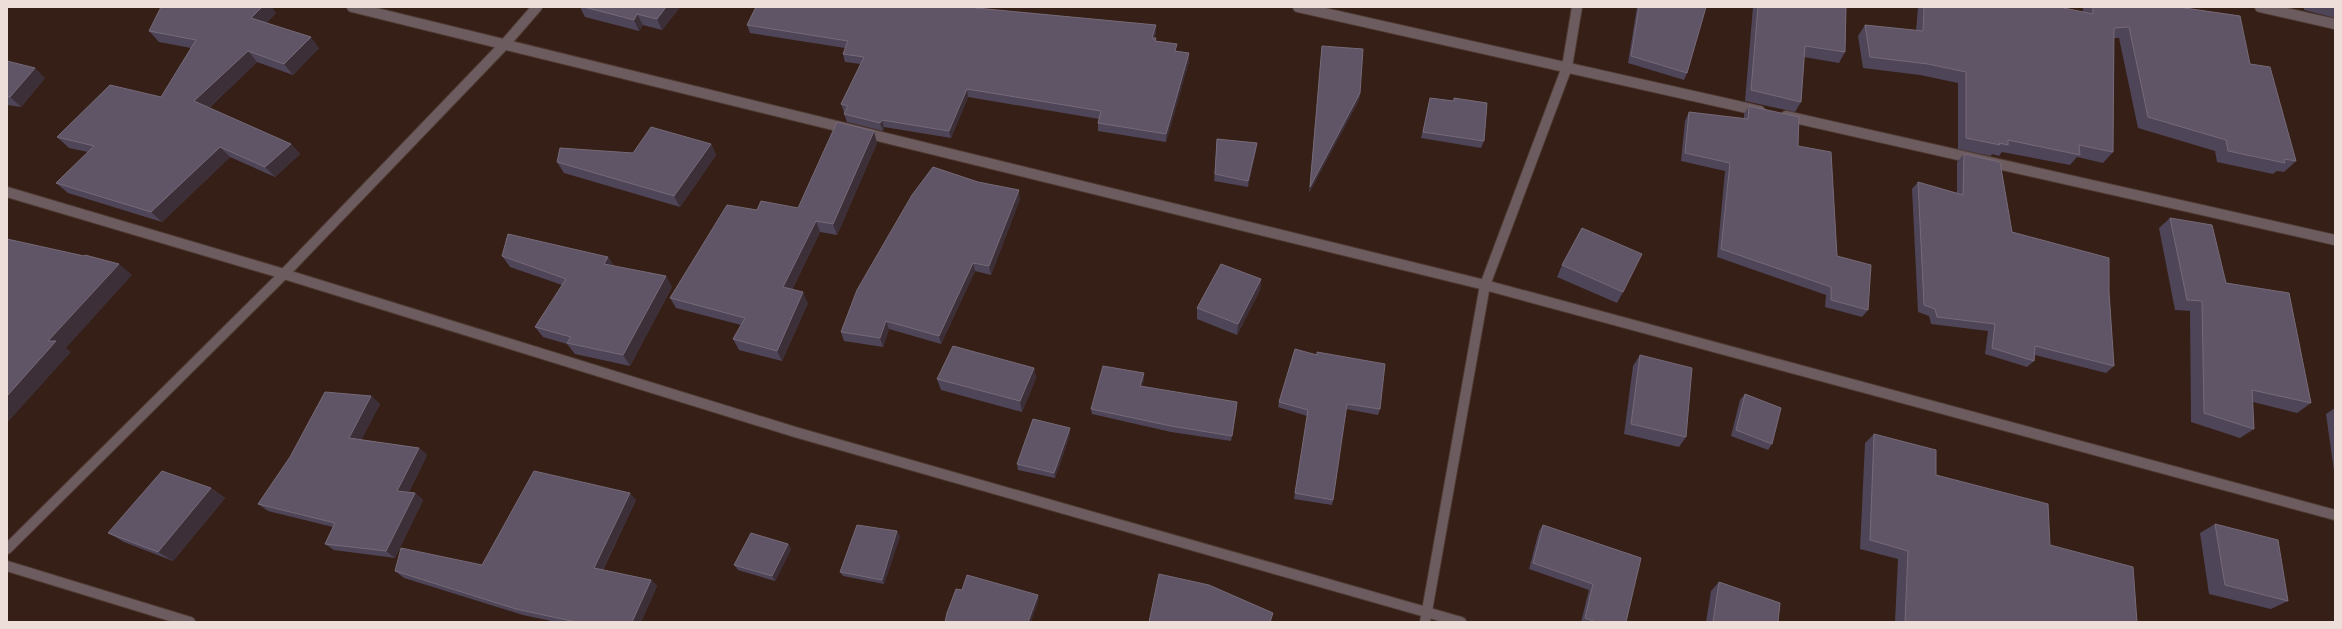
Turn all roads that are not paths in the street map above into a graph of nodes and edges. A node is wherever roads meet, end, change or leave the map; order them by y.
1 (352, 7) edge
2 (537, 7) edge
3 (1298, 7) edge
4 (1578, 7) edge
5 (2260, 7) edge
6 (2335, 24) edge
7 (504, 44) junction
8 (1567, 67) junction
9 (7, 192) edge
10 (2335, 240) edge
11 (284, 274) junction
12 (1485, 285) junction
13 (2335, 514) edge
14 (7, 549) edge
15 (7, 566) edge
16 (1426, 617) edge
17 (190, 622) edge
18 (1461, 622) edge

1 - 7 street
2 - 7 street
3 - 8 street
4 - 8 street
5 - 6 street
7 - 11 street
7 - 12 street
8 - 10 street
8 - 12 street
9 - 11 street
11 - 14 street
11 - 16 street
12 - 13 street
12 - 16 street
15 - 17 street
16 - 18 street

